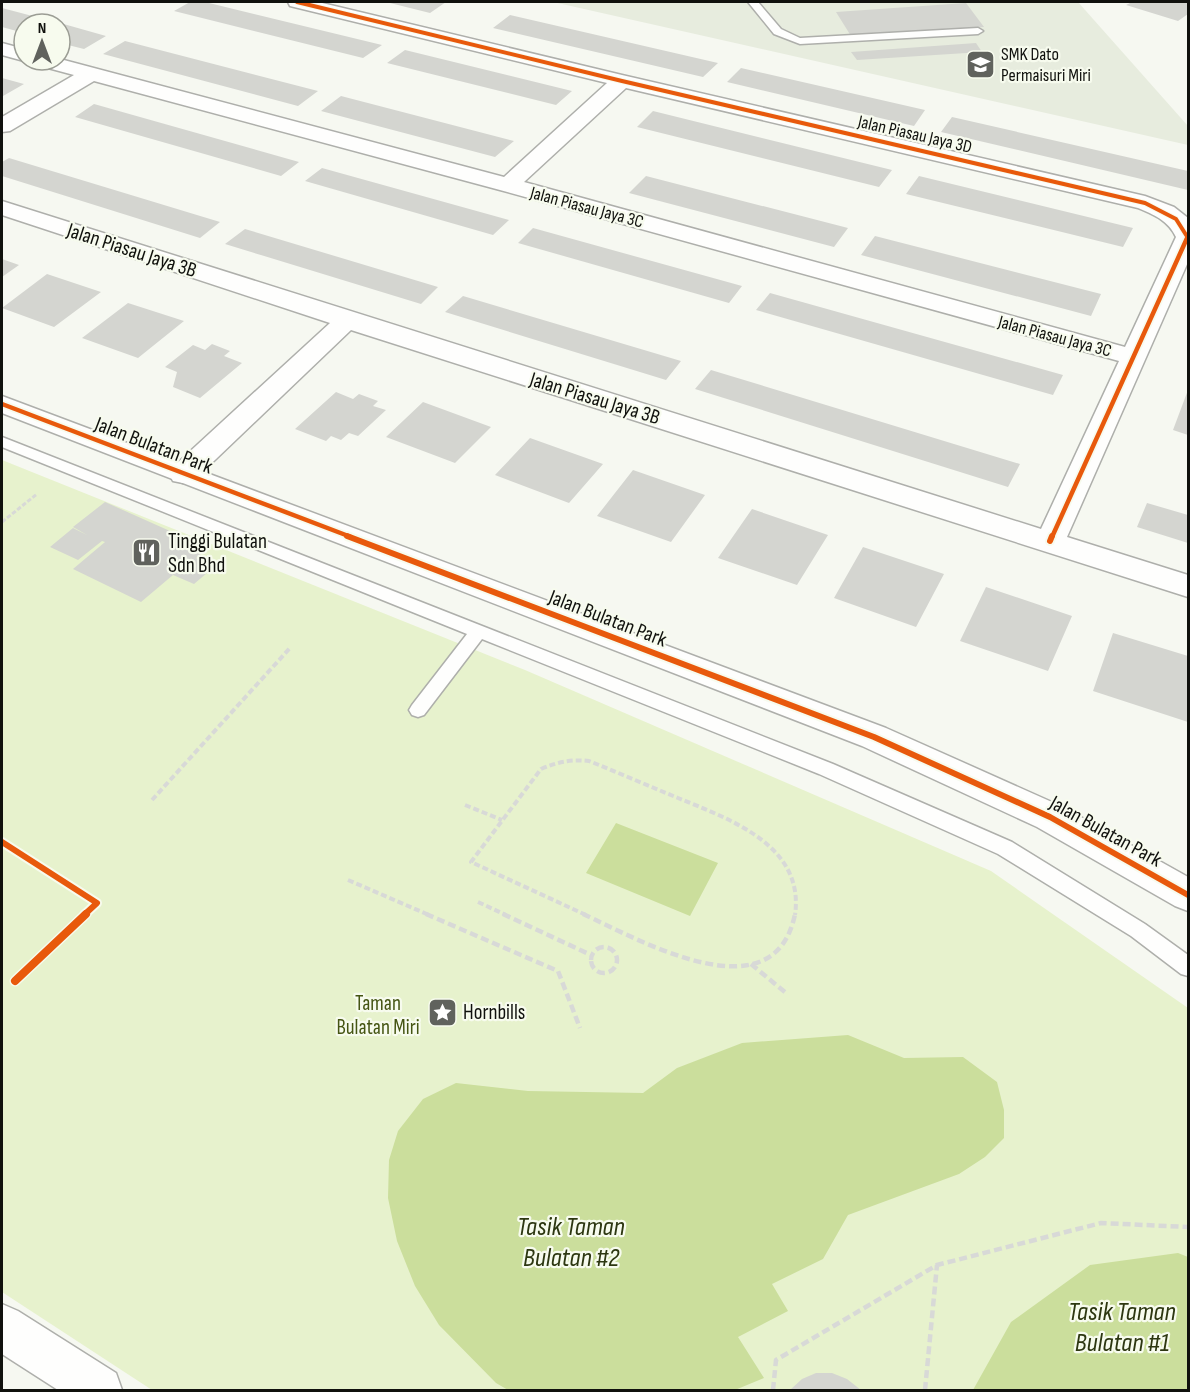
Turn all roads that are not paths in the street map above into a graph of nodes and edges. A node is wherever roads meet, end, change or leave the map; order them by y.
1 (297, 2) edge
2 (753, 2) edge
3 (978, 31) dead end
4 (72, 69) edge
5 (90, 74) junction
6 (622, 81) junction
7 (2, 126) edge
8 (508, 185) junction
9 (2, 208) edge
10 (347, 320) junction
11 (1132, 357) junction
12 (2, 404) edge
13 (2, 442) edge
14 (183, 474) junction
15 (1050, 541) junction
16 (1188, 586) edge
17 (478, 632) junction
18 (418, 710) dead end
19 (1188, 895) edge
20 (1188, 967) edge
21 (2, 1327) edge
22 (99, 1390) edge

1 - 6 street, Jalan Piasau Jaya 3D
2 - 3 lane
4 - 5 street, Jalan Piasau Jaya 3C
5 - 7 street
5 - 8 street, Jalan Piasau Jaya 3C
6 - 8 street
6 - 11 street, Jalan Piasau Jaya 3D
8 - 11 street, Jalan Piasau Jaya 3C
9 - 10 street, Jalan Piasau Jaya 3B
10 - 14 street
10 - 15 street, Jalan Piasau Jaya 3B
11 - 15 street, Jalan Piasau Jaya 3D
12 - 14 street, Jalan Bulatan Park
13 - 17 lane
14 - 19 street, Jalan Bulatan Park
15 - 16 street, Jalan Piasau Jaya 3B
17 - 18 lane
17 - 20 lane
21 - 22 street

